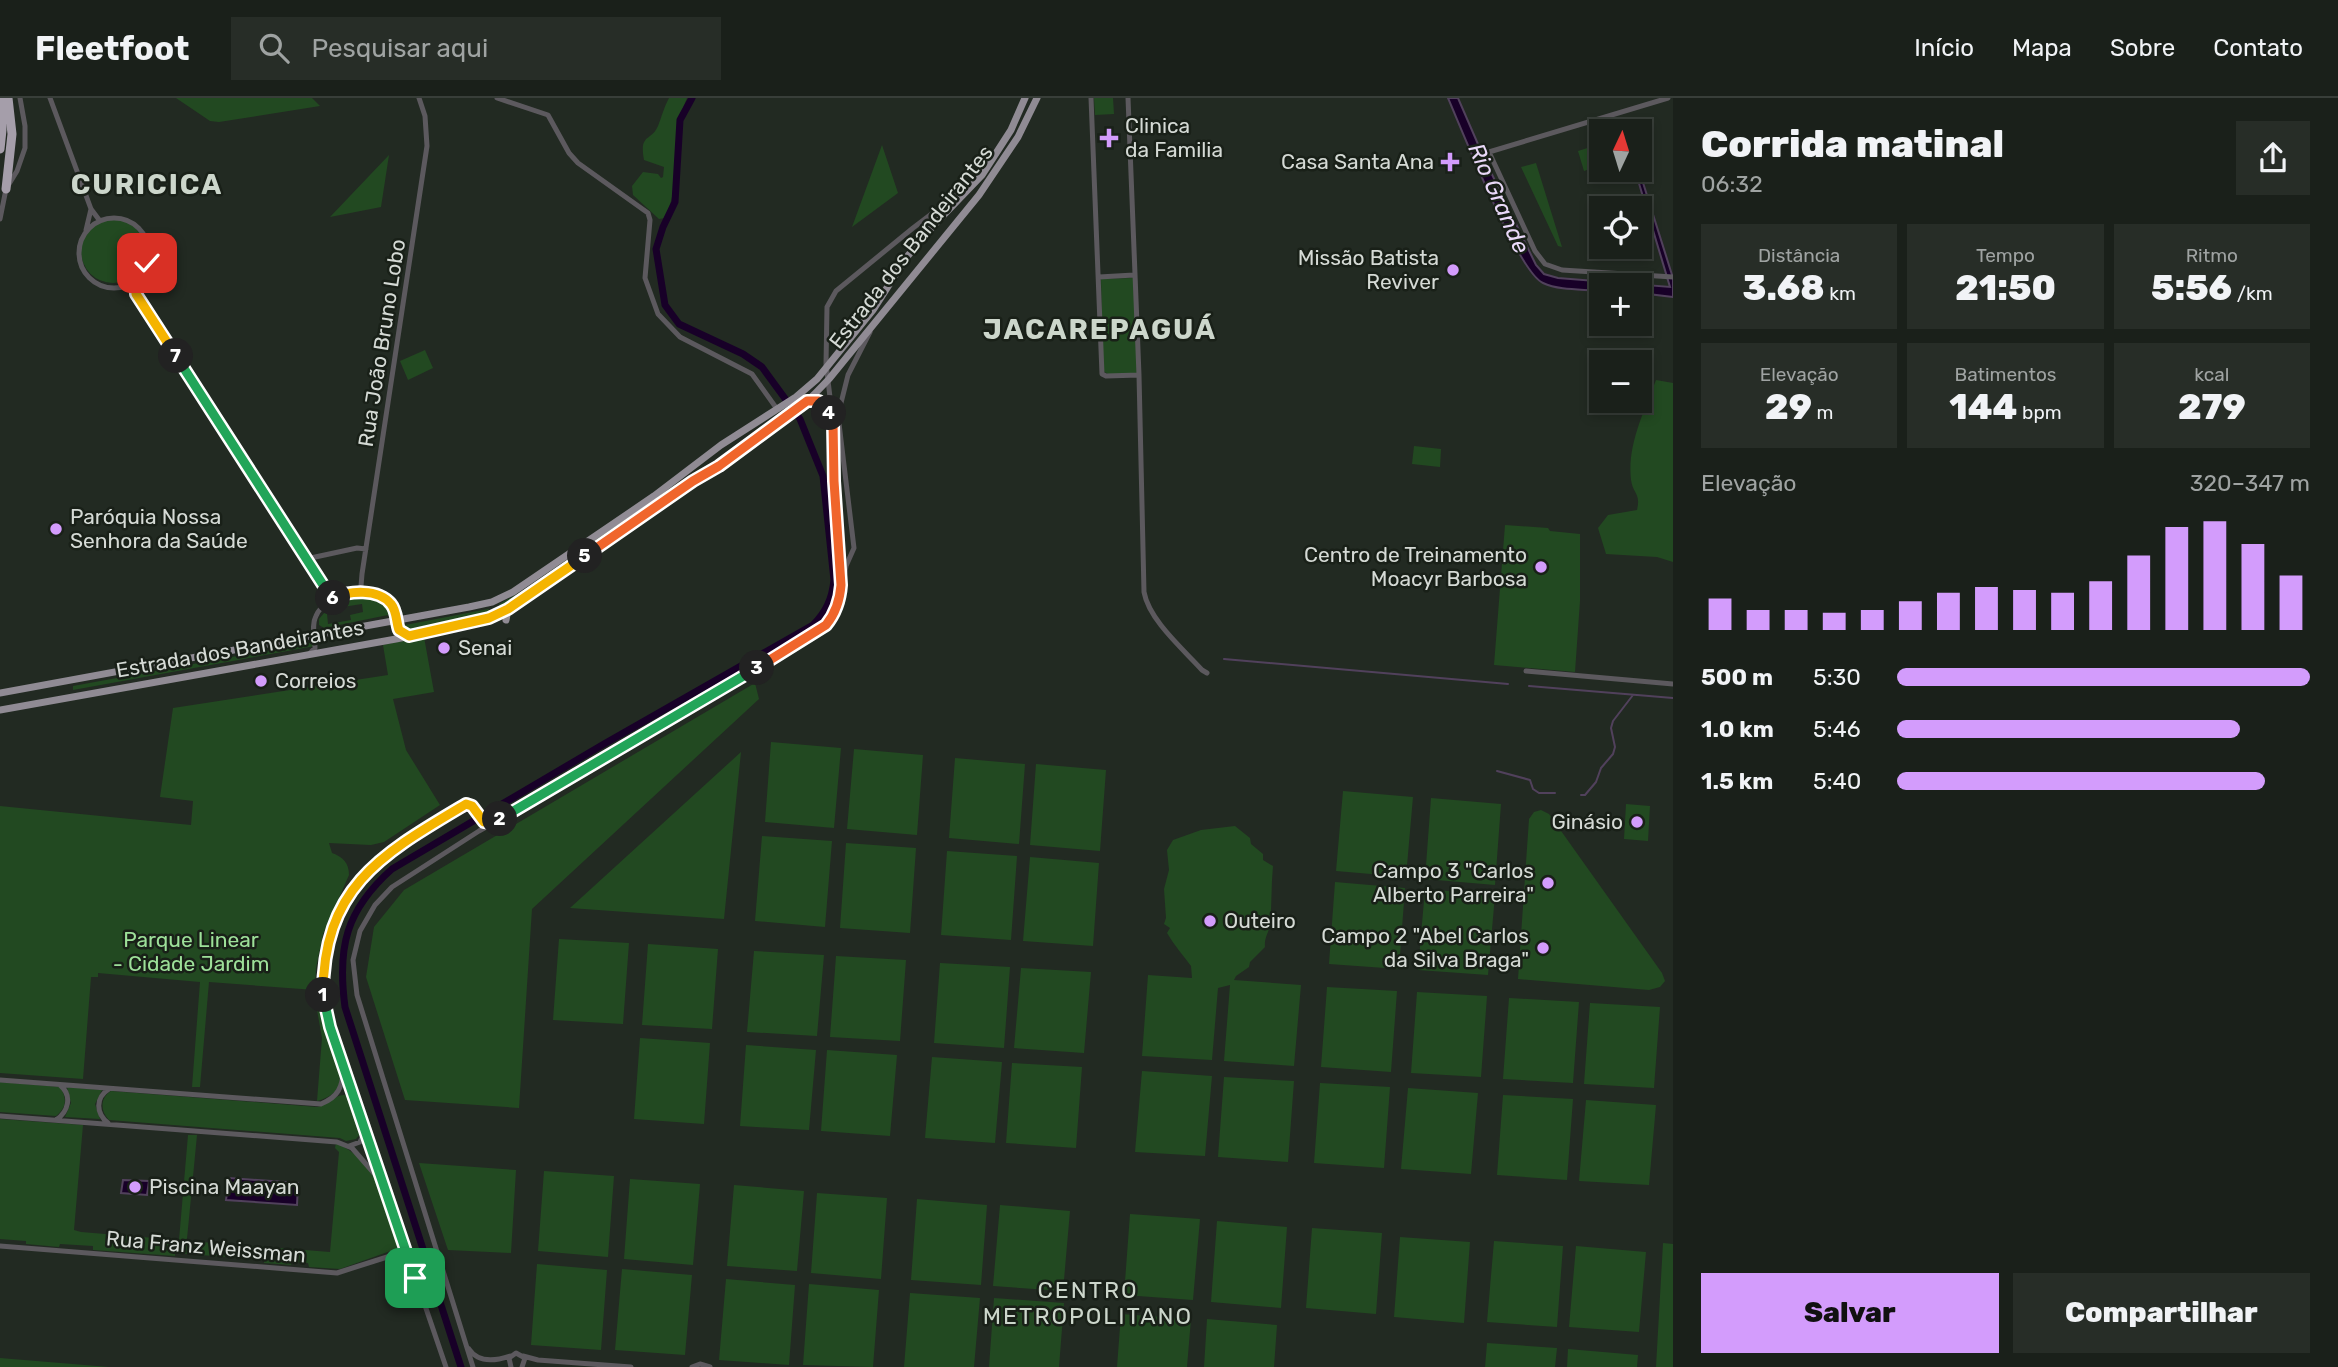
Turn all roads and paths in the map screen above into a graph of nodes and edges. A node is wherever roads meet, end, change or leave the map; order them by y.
1 (1, 98) edge
2 (8, 98) edge
3 (20, 98) edge
4 (50, 98) edge
5 (419, 98) edge
6 (497, 98) edge
7 (1025, 98) edge
8 (1037, 98) edge
9 (1091, 98) edge
10 (1128, 98) edge
11 (1668, 98) edge
12 (0, 149) edge
13 (976, 182) junction
14 (6, 189) junction
15 (91, 209) junction
16 (0, 219) edge
17 (100, 221) junction
18 (85, 233) junction
19 (1134, 275) junction
20 (1099, 277) junction
21 (1670, 277) edge
22 (135, 280) junction
23 (125, 285) junction
24 (136, 294) junction
25 (874, 323) junction
26 (827, 368) junction
27 (1139, 375) junction
28 (846, 381) junction
29 (833, 383) junction
30 (805, 403) junction
31 (779, 408) junction
32 (833, 422) junction
33 (838, 530) junction
34 (852, 531) junction
35 (366, 549) junction
36 (306, 559) junction
37 (364, 592) junction
38 (327, 603) junction
39 (508, 609) junction
40 (835, 609) junction
41 (396, 620) junction
42 (506, 620) dead end
43 (315, 635) junction
44 (409, 636) junction
45 (308, 655) junction
46 (1525, 671) dead end
47 (1207, 673) dead end
48 (1673, 684) edge
49 (0, 693) edge
50 (0, 710) edge
51 (481, 820) junction
52 (493, 823) junction
53 (479, 831) junction
54 (343, 1065) junction
55 (0, 1080) edge
56 (60, 1085) junction
57 (109, 1089) junction
58 (338, 1094) junction
59 (354, 1096) junction
60 (0, 1116) edge
61 (56, 1120) junction
62 (110, 1125) junction
63 (365, 1131) junction
64 (349, 1146) junction
65 (386, 1189) junction
66 (0, 1247) edge
67 (406, 1251) junction
68 (462, 1337) junction
69 (510, 1356) junction
70 (523, 1356) junction
71 (446, 1367) edge
72 (473, 1367) edge
73 (511, 1367) edge
74 (522, 1367) edge
75 (631, 1367) edge
76 (692, 1367) edge
77 (710, 1367) edge

1 - 12 highway
2 - 14 highway
3 - 14 street
4 - 15 street
5 - 35 street, Rua João Bruno Lobo
6 - 31 street
7 - 13 main road, Estrada dos Bandeirantes
8 - 25 main road, Estrada dos Bandeirantes
9 - 20 street
10 - 19 street
11 - 21 street
13 - 26 main road, Estrada dos Bandeirantes
13 - 26 street, Estrada dos Bandeirantes
14 - 16 street
15 - 17 street
15 - 18 street
17 - 18 street
17 - 22 street
18 - 23 street
19 - 20 street
19 - 27 street
20 - 27 street
22 - 23 street
22 - 24 street
23 - 24 street
24 - 36 street
25 - 28 street
25 - 29 main road, Estrada dos Bandeirantes
26 - 29 street, Estrada dos Bandeirantes
26 - 31 main road, Estrada dos Bandeirantes
27 - 47 street
28 - 29 street
28 - 34 street
29 - 30 main road, Estrada dos Bandeirantes
29 - 32 street
30 - 32 main road
30 - 39 main road, Estrada dos Bandeirantes
31 - 41 main road, Estrada dos Bandeirantes
32 - 33 street
33 - 34 street
33 - 40 street
34 - 40 street
35 - 36 street
35 - 37 street, Rua João Bruno Lobo
36 - 38 street
37 - 38 street
37 - 41 street
38 - 43 street
39 - 42 main road
39 - 44 main road, Estrada dos Bandeirantes
40 - 52 street
41 - 43 main road, Estrada dos Bandeirantes
41 - 44 street
43 - 45 street
43 - 49 main road, Estrada dos Bandeirantes
44 - 45 main road, Estrada dos Bandeirantes
45 - 50 main road, Estrada dos Bandeirantes
46 - 48 street
51 - 52 street
51 - 53 street
51 - 54 street
52 - 53 street
53 - 68 street
54 - 58 street
54 - 59 street
55 - 56 street
56 - 57 street
56 - 61 street
57 - 58 street
57 - 62 street
58 - 59 street
59 - 63 street
60 - 61 street
61 - 62 street
62 - 64 street
63 - 64 street
63 - 65 street
64 - 65 street
65 - 67 street
66 - 67 street, Rua Franz Weissman
67 - 71 street
68 - 69 street
68 - 72 street
69 - 70 street
69 - 73 street
70 - 74 street
70 - 75 street
76 - 77 street

